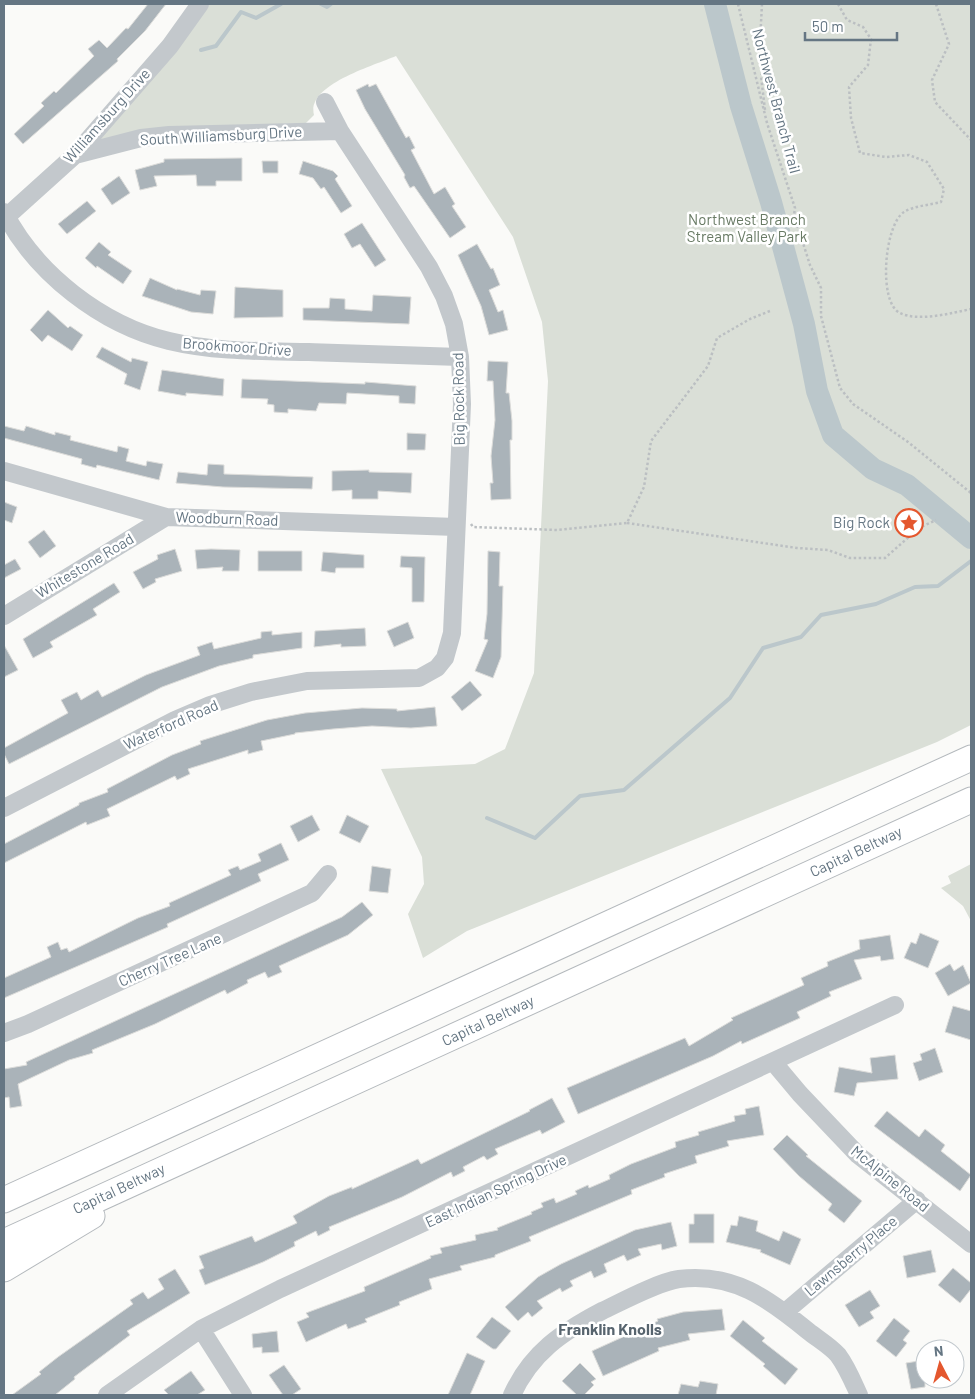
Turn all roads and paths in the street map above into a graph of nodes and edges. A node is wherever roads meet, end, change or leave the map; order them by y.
1 (200, 4) edge
2 (738, 4) edge
3 (762, 4) edge
4 (838, 4) edge
5 (936, 4) edge
6 (325, 102) dead end
7 (767, 123) junction
8 (340, 131) junction
9 (971, 140) edge
10 (75, 155) junction
11 (5, 216) edge
12 (971, 309) edge
13 (770, 312) dead end
14 (460, 356) junction
15 (4, 471) edge
16 (971, 493) edge
17 (166, 517) junction
18 (936, 520) dead end
19 (456, 523) junction
20 (627, 523) junction
21 (4, 616) edge
22 (437, 668) joint
23 (971, 758) edge
24 (971, 800) edge
25 (4, 808) edge
26 (328, 874) dead end
27 (895, 1005) dead end
28 (4, 1033) edge
29 (774, 1063) junction
30 (186, 1158) junction
31 (54, 1178) junction
32 (4, 1194) edge
33 (4, 1200) edge
34 (917, 1200) junction
35 (4, 1242) edge
36 (971, 1244) edge
37 (4, 1269) edge
38 (785, 1312) junction
39 (201, 1329) junction
40 (107, 1395) edge
41 (242, 1395) edge
42 (512, 1395) edge
43 (859, 1395) edge

1 - 10 street, Williamsburg Drive
2 - 7 path, Northwest Branch Trail
3 - 7 path
4 - 12 path
5 - 9 path
6 - 8 street, Big Rock Road
7 - 16 path, Northwest Branch Trail
8 - 10 street, South Williamsburg Drive
8 - 14 street, Big Rock Road
10 - 11 street, Williamsburg Drive
11 - 14 street, Brookmoor Drive
13 - 20 path
14 - 19 street, Big Rock Road
15 - 17 street, Woodburn Road
17 - 19 street, Woodburn Road
17 - 21 street, Whitestone Road
18 - 20 path
19 - 20 path
19 - 22 street, Big Rock Road
22 - 25 street, Waterford Road
23 - 31 highway
24 - 30 highway, Capital Beltway
26 - 28 street, Cherry Tree Lane
27 - 29 street, East Indian Spring Drive
29 - 34 street, McAlpine Road
29 - 39 street, East Indian Spring Drive
30 - 35 highway, Capital Beltway
30 - 37 highway
31 - 32 highway
31 - 33 highway
34 - 36 street, McAlpine Road
34 - 38 street, Lawnsberry Place
38 - 42 street
38 - 43 street
39 - 40 street, East Indian Spring Drive
39 - 41 street

